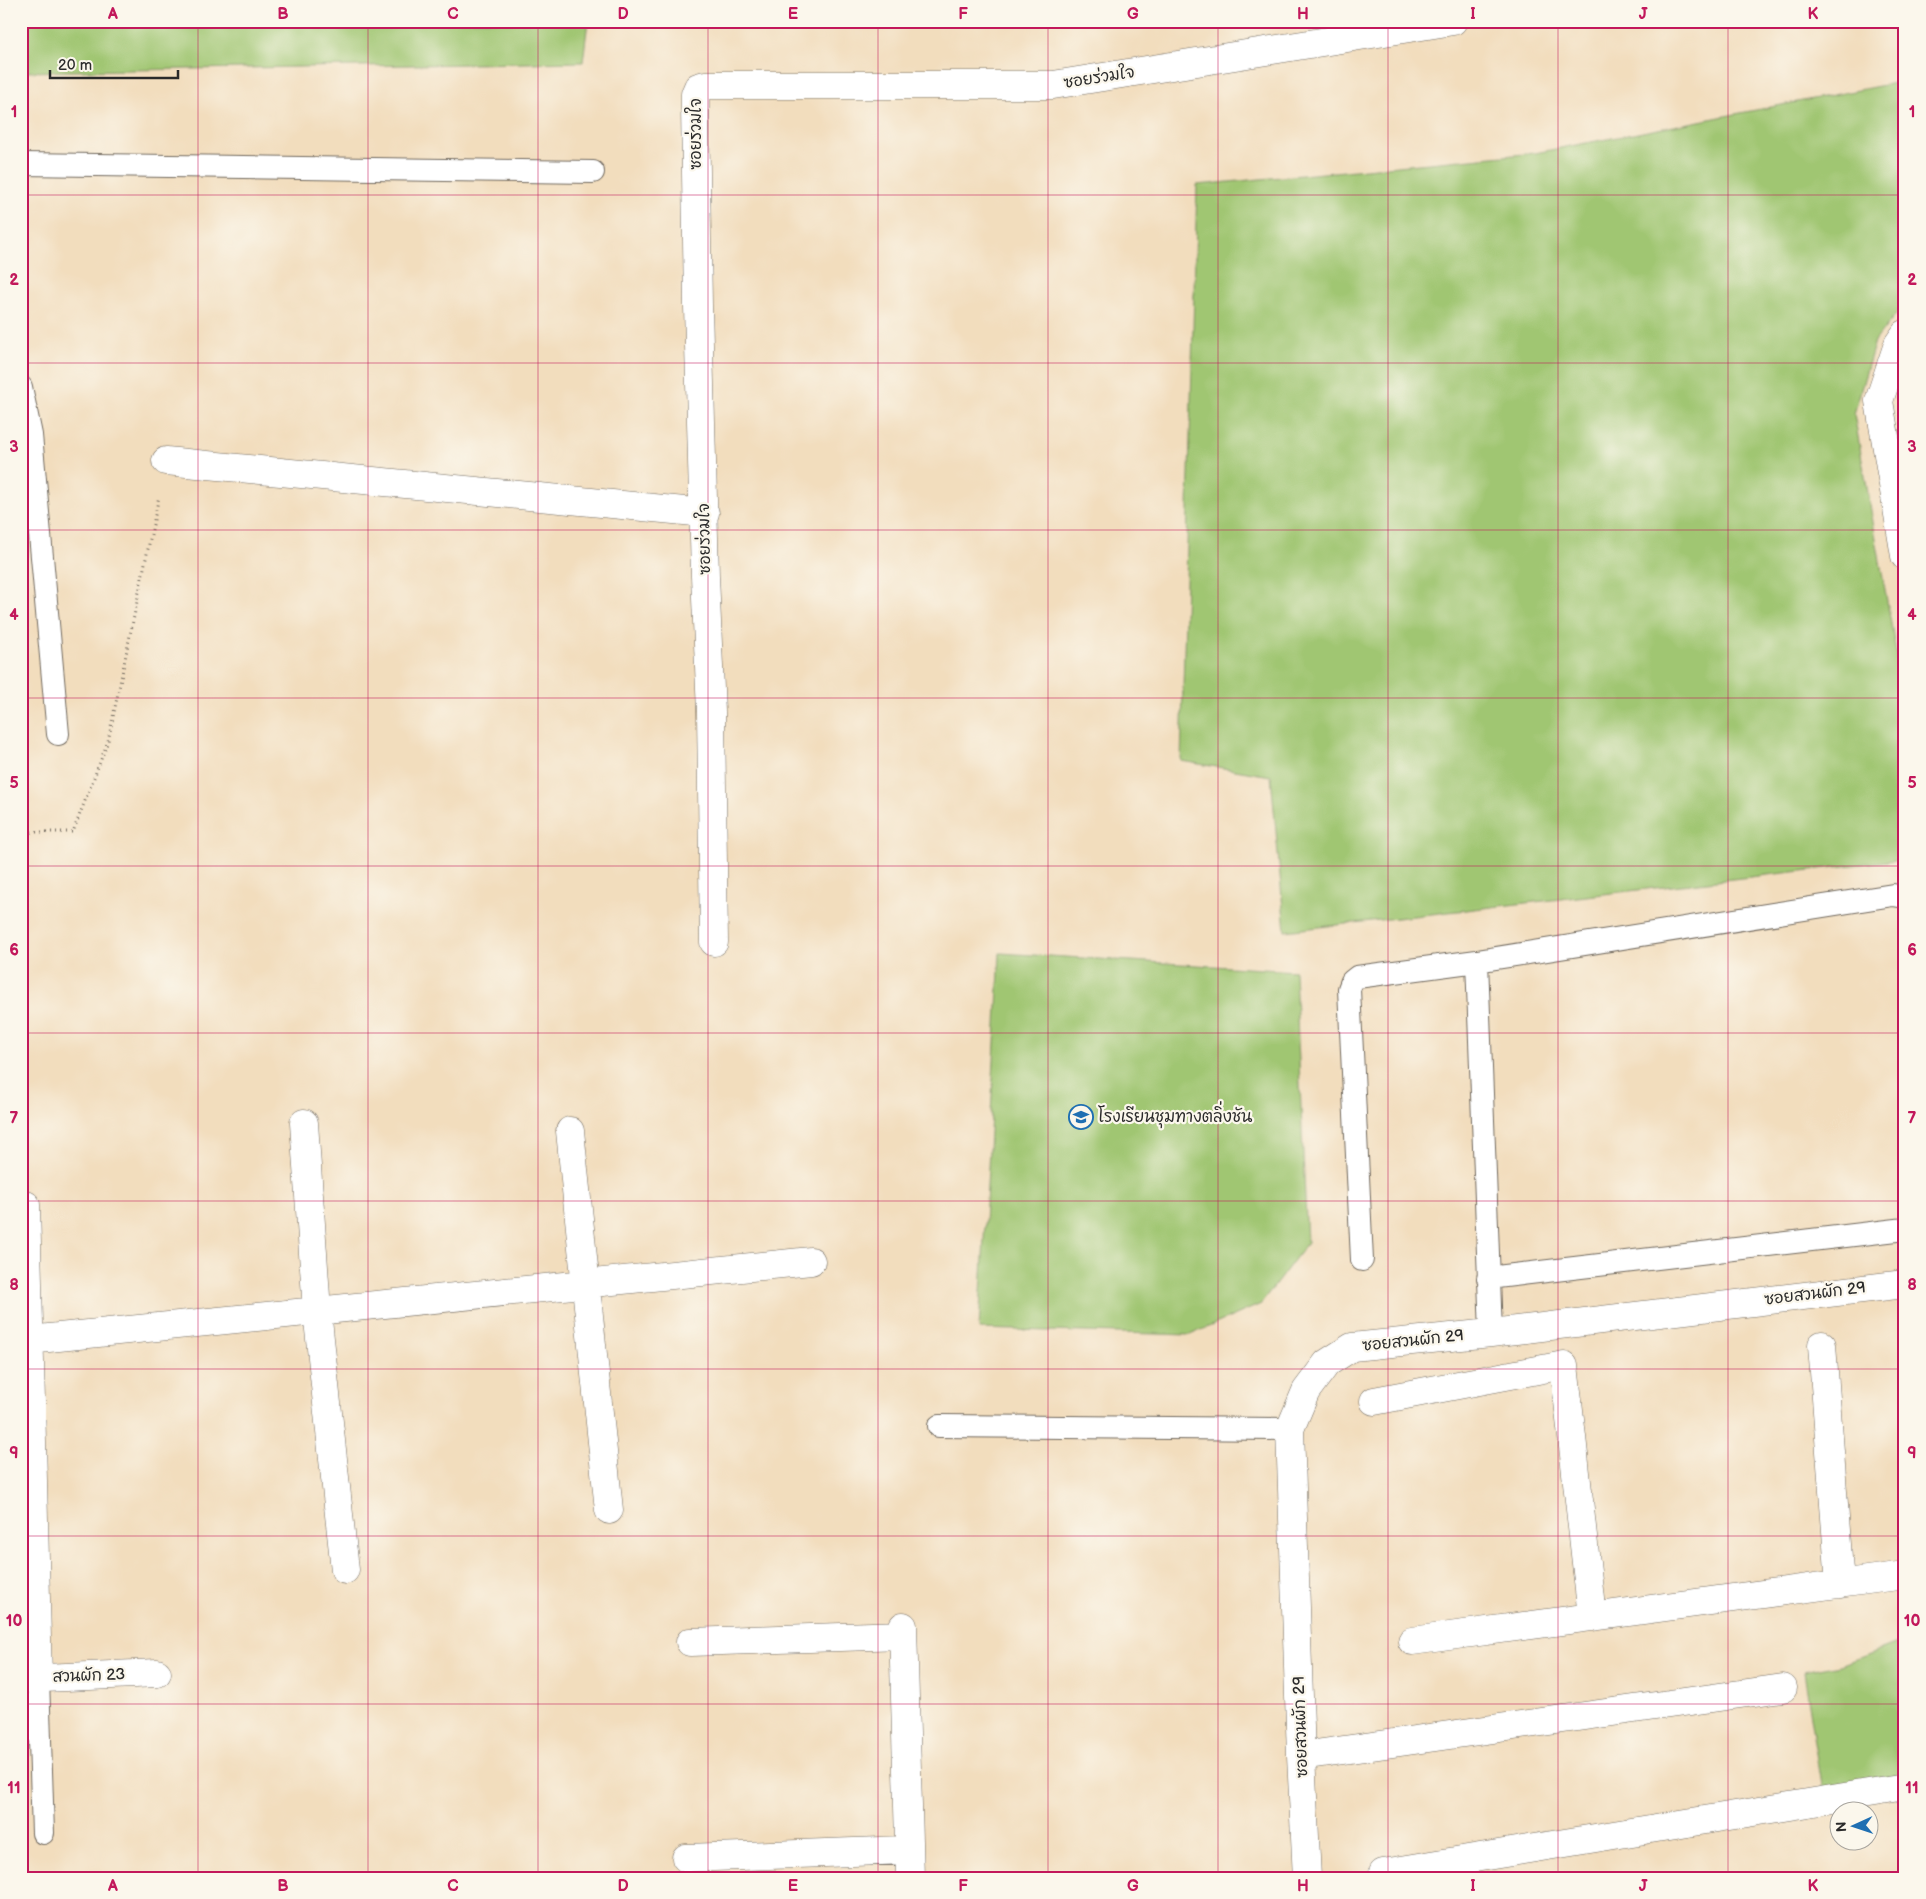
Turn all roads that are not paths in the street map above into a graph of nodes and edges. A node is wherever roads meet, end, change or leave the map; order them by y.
1 (1453, 21) edge
2 (1391, 26) edge
3 (21, 164) edge
4 (593, 172) dead end
5 (1905, 334) edge
6 (21, 388) edge
7 (166, 461) road end
8 (704, 513) junction
9 (1905, 556) edge
10 (58, 734) dead end
11 (1905, 897) edge
12 (714, 942) dead end
13 (1477, 961) junction
14 (304, 1123) dead end
15 (570, 1131) dead end
16 (26, 1205) dead end
17 (1905, 1229) edge
18 (1362, 1260) dead end
19 (811, 1261) dead end
20 (1488, 1278) junction
21 (587, 1284) junction
22 (1905, 1284) edge
23 (317, 1311) junction
24 (1491, 1333) junction
25 (30, 1340) junction
26 (1822, 1345) dead end
27 (1374, 1401) dead end
28 (939, 1426) dead end
29 (1290, 1428) junction
30 (609, 1510) dead end
31 (345, 1570) dead end
32 (1905, 1575) edge
33 (1840, 1584) junction
34 (1592, 1617) junction
35 (1412, 1641) dead end
36 (690, 1642) dead end
37 (157, 1673) dead end
38 (30, 1678) edge
39 (1783, 1688) dead end
40 (1301, 1756) junction
41 (1905, 1787) edge
42 (43, 1833) dead end
43 (909, 1850) junction
44 (686, 1858) dead end
45 (1384, 1873) dead end
46 (910, 1878) edge
47 (1307, 1878) edge

1 - 2 street, ซอยร่วมใจ
2 - 8 street, ซอยร่วมใจ
3 - 4 lane
5 - 9 street
6 - 10 lane
7 - 8 street
8 - 12 street, ซอยร่วมใจ
11 - 13 lane
13 - 18 lane
13 - 20 lane
14 - 23 street
15 - 21 street
16 - 25 street
17 - 20 lane
19 - 21 street
20 - 24 lane
21 - 23 street
21 - 30 street
22 - 24 street, ซอยสวนผัก 29
23 - 25 street
23 - 31 street
24 - 29 street, ซอยสวนผัก 29
25 - 38 street
26 - 33 street
27 - 34 street
28 - 29 lane
29 - 40 street, ซอยสวนผัก 29
32 - 33 street
33 - 34 street
34 - 35 street
36 - 43 street
37 - 38 street, สวนผัก 23
38 - 42 lane
39 - 40 street
40 - 47 street, ซอยสวนผัก 29
41 - 45 street
43 - 44 street
43 - 46 street

